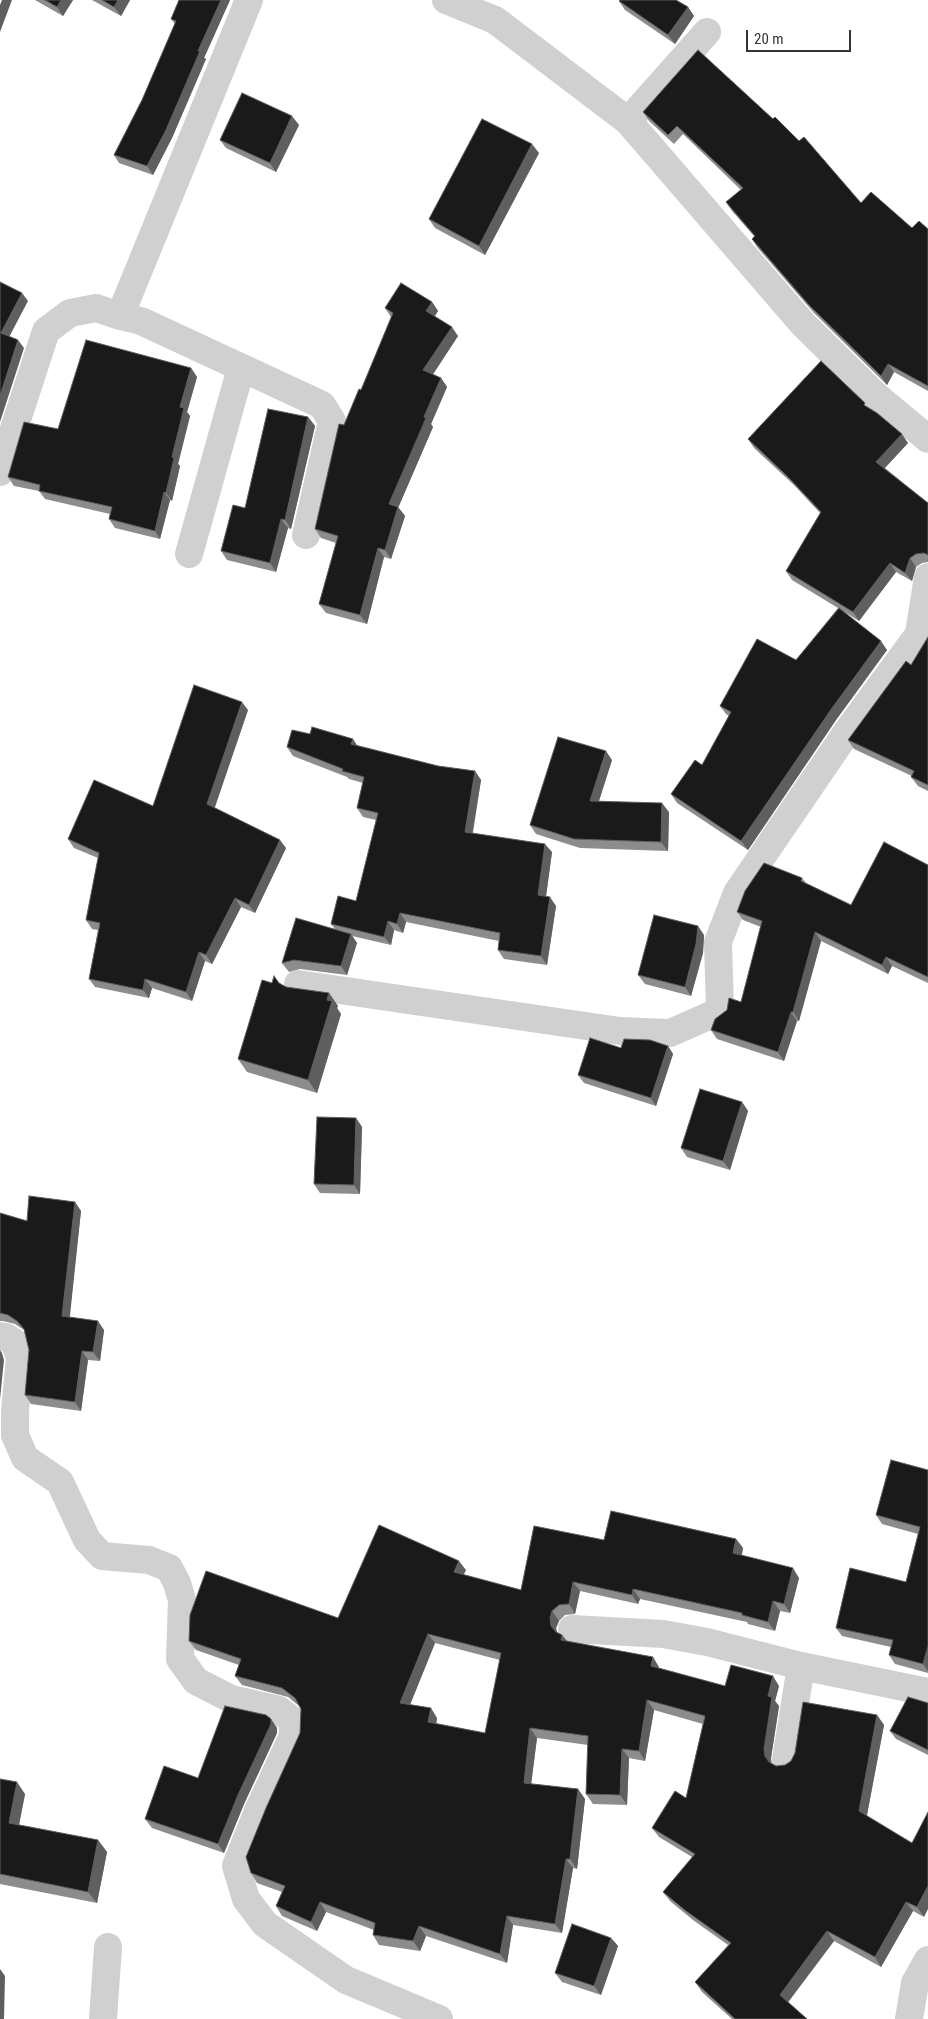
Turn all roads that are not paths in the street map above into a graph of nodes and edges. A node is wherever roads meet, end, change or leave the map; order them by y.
1 (249, 0) edge
2 (446, 0) edge
3 (707, 32) dead end
4 (628, 121) junction
5 (120, 316) junction
6 (241, 368) junction
7 (928, 439) edge
8 (0, 472) edge
9 (306, 535) dead end
10 (189, 554) dead end
11 (928, 577) edge
12 (298, 984) dead end
13 (0, 1336) edge
14 (572, 1629) dead end
15 (801, 1666) junction
16 (928, 1692) edge
17 (786, 1760) dead end
18 (108, 1947) dead end
19 (928, 1960) edge
20 (103, 2019) edge
21 (439, 2019) edge
22 (909, 2019) edge

1 - 5 street
2 - 4 street
3 - 4 street
4 - 7 street
5 - 6 street
5 - 8 street
6 - 9 street
6 - 10 street
11 - 12 street
13 - 21 street
14 - 15 street
15 - 16 street
15 - 17 street
18 - 20 street
19 - 22 street

